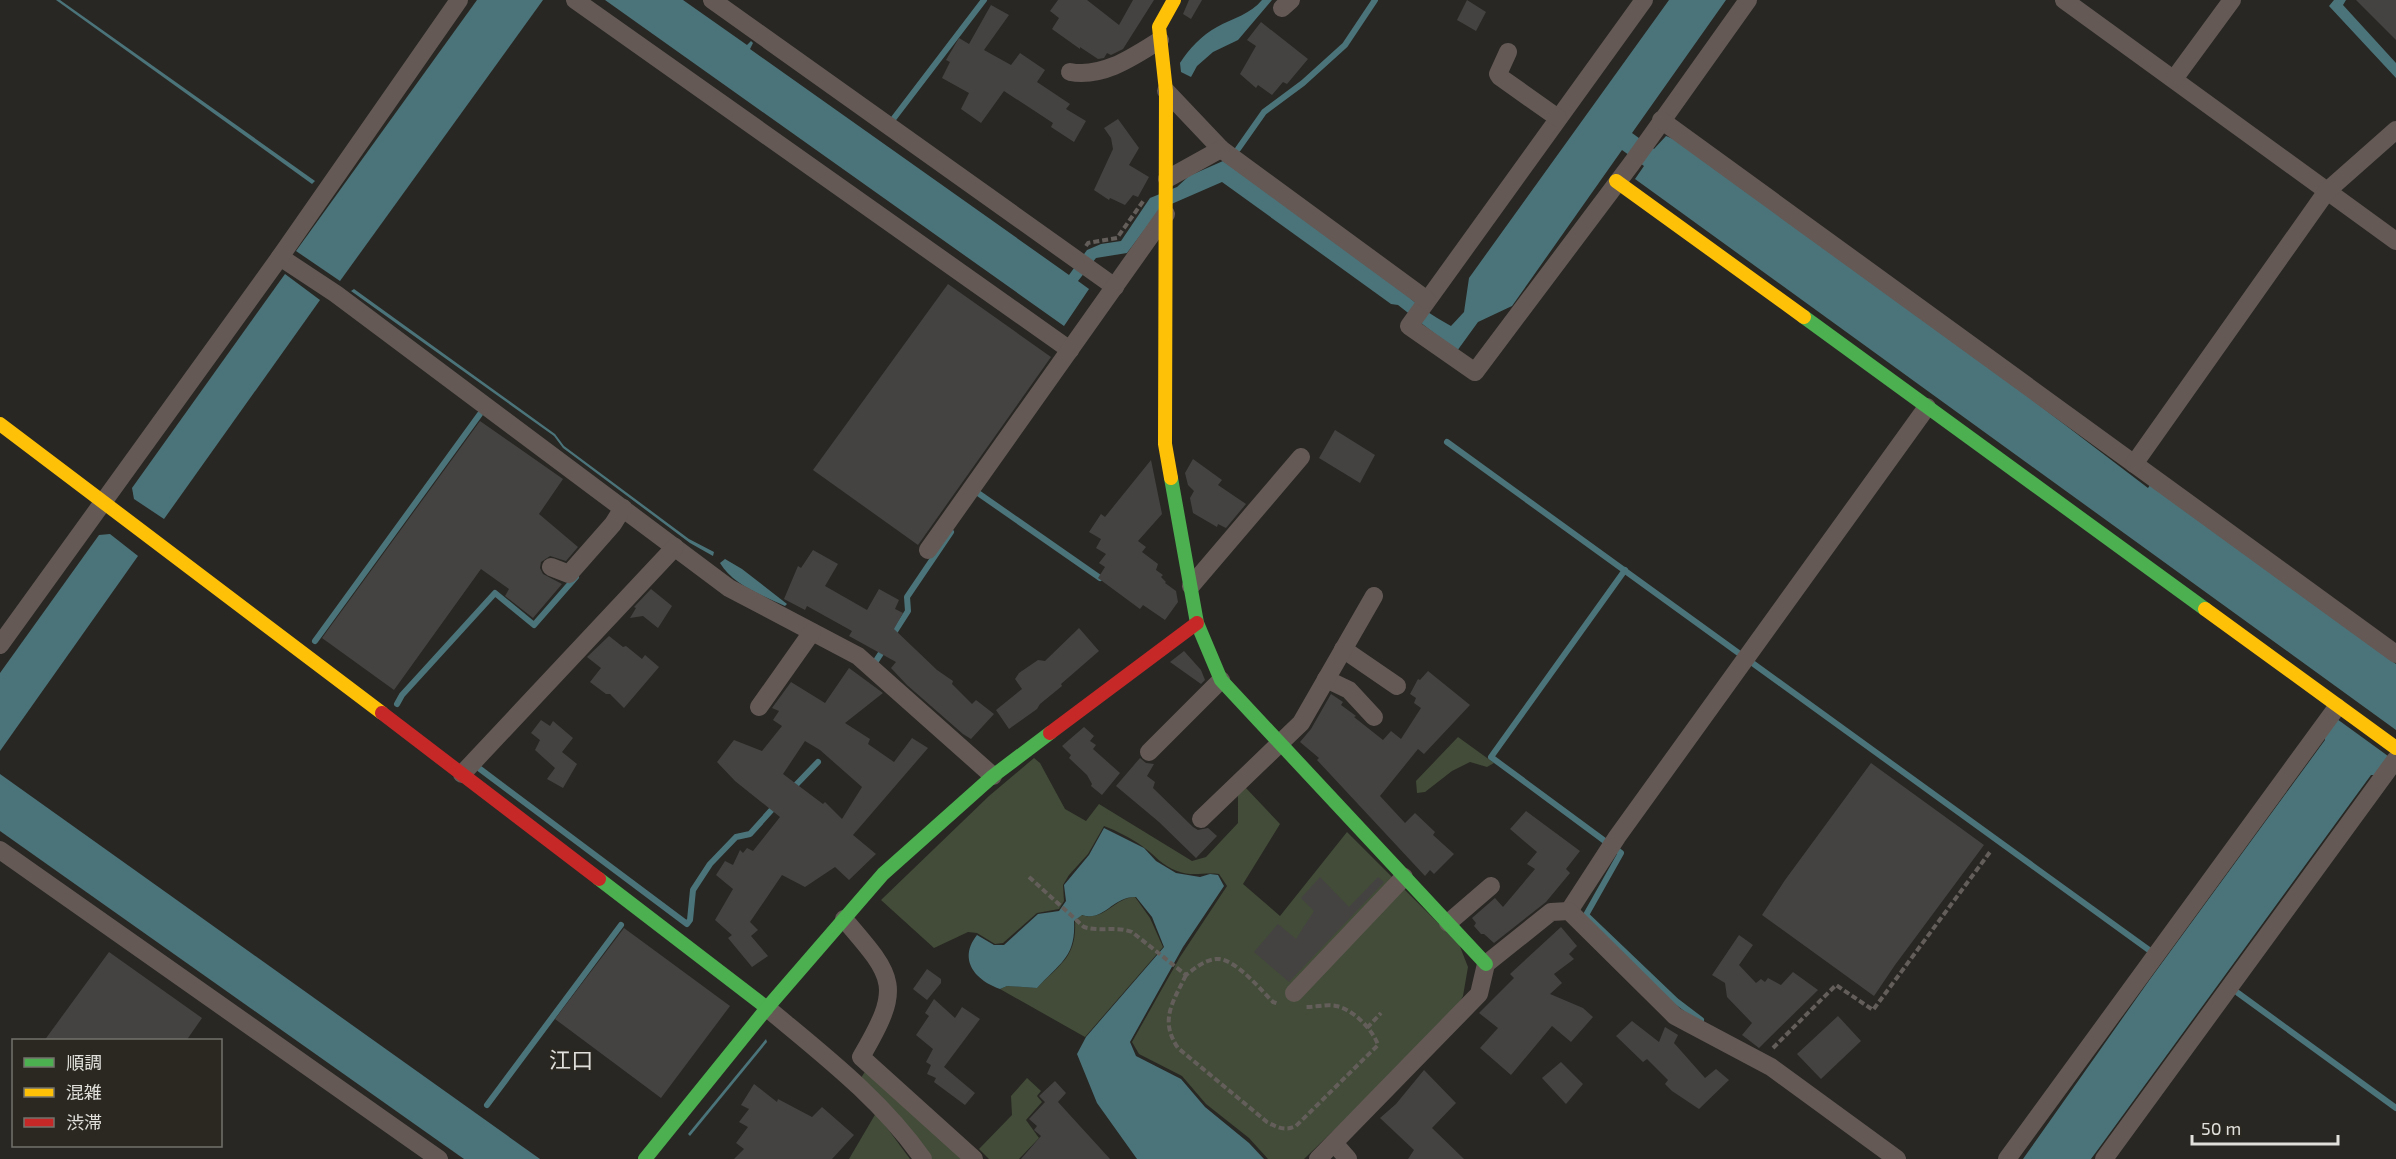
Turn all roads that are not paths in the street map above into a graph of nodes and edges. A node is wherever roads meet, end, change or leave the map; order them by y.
1 (459, 0) edge
2 (575, 0) edge
3 (712, 0) edge
4 (1173, 0) edge
5 (1644, 0) edge
6 (1748, 0) edge
7 (2064, 0) edge
8 (2232, 0) edge
9 (1160, 40) junction
10 (1508, 52) dead end
11 (1070, 72) dead end
12 (2174, 79) junction
13 (1166, 91) junction
14 (1558, 118) junction
15 (1661, 120) junction
16 (2396, 130) edge
17 (1221, 148) junction
18 (1167, 179) junction
19 (1616, 181) junction
20 (2327, 191) junction
21 (1167, 213) junction
22 (2396, 241) edge
23 (283, 259) junction
24 (1115, 287) junction
25 (1427, 300) junction
26 (1070, 350) junction
27 (1927, 407) junction
28 (0, 424) edge
29 (1301, 457) dead end
30 (2134, 464) junction
31 (104, 502) junction
32 (622, 508) junction
33 (675, 547) junction
34 (928, 550) dead end
35 (551, 567) dead end
36 (1191, 586) junction
37 (1374, 596) dead end
38 (1197, 623) junction
39 (812, 632) junction
40 (0, 645) edge
41 (1343, 649) junction
42 (2396, 654) edge
43 (1326, 679) junction
44 (1221, 680) junction
45 (1396, 686) dead end
46 (759, 707) dead end
47 (2337, 707) junction
48 (1374, 717) dead end
49 (1280, 744) junction
50 (2396, 748) edge
51 (1149, 752) dead end
52 (2396, 759) edge
53 (462, 774) junction
54 (993, 776) junction
55 (1201, 819) dead end
56 (0, 850) edge
57 (1404, 877) junction
58 (1491, 886) dead end
59 (1569, 911) junction
60 (844, 919) junction
61 (1448, 923) junction
62 (1486, 964) junction
63 (1293, 1002) road end
64 (766, 1008) junction
65 (1334, 1143) junction
66 (439, 1159) edge
67 (645, 1159) edge
68 (923, 1159) edge
69 (974, 1159) edge
70 (1318, 1159) edge
71 (1348, 1159) edge
72 (1897, 1159) edge
73 (2007, 1159) edge
74 (2104, 1159) edge

1 - 23 street
2 - 26 street
3 - 24 street
4 - 9 street
5 - 14 street
6 - 15 street
7 - 12 street
8 - 12 street
9 - 11 street
9 - 13 street
10 - 14 street
12 - 20 street
13 - 17 street
13 - 18 street
14 - 25 street
15 - 19 street
15 - 30 street
16 - 20 street
17 - 18 street
17 - 25 street
18 - 21 street
19 - 25 street
19 - 27 street
20 - 22 street
20 - 30 street
21 - 24 street
21 - 36 street
23 - 31 street
23 - 32 street
24 - 26 street
26 - 34 street
27 - 47 street
27 - 59 street
28 - 31 street
29 - 36 street
30 - 42 street
31 - 40 street
31 - 53 street
32 - 33 street
32 - 35 street
33 - 39 street
33 - 53 street
36 - 38 street
37 - 41 street
38 - 44 street
38 - 54 street
39 - 46 street
39 - 54 street
41 - 43 street
41 - 45 street
43 - 48 street
43 - 49 street
44 - 49 street
44 - 51 street
47 - 50 street
47 - 73 street
49 - 55 street
49 - 57 street
52 - 74 street
53 - 64 street
54 - 60 street
56 - 66 street
57 - 61 street
57 - 63 street
58 - 61 street
59 - 62 street
59 - 72 street
60 - 64 street
60 - 69 street
61 - 62 street
62 - 65 street
64 - 67 street
64 - 68 street
65 - 70 street
65 - 71 street

